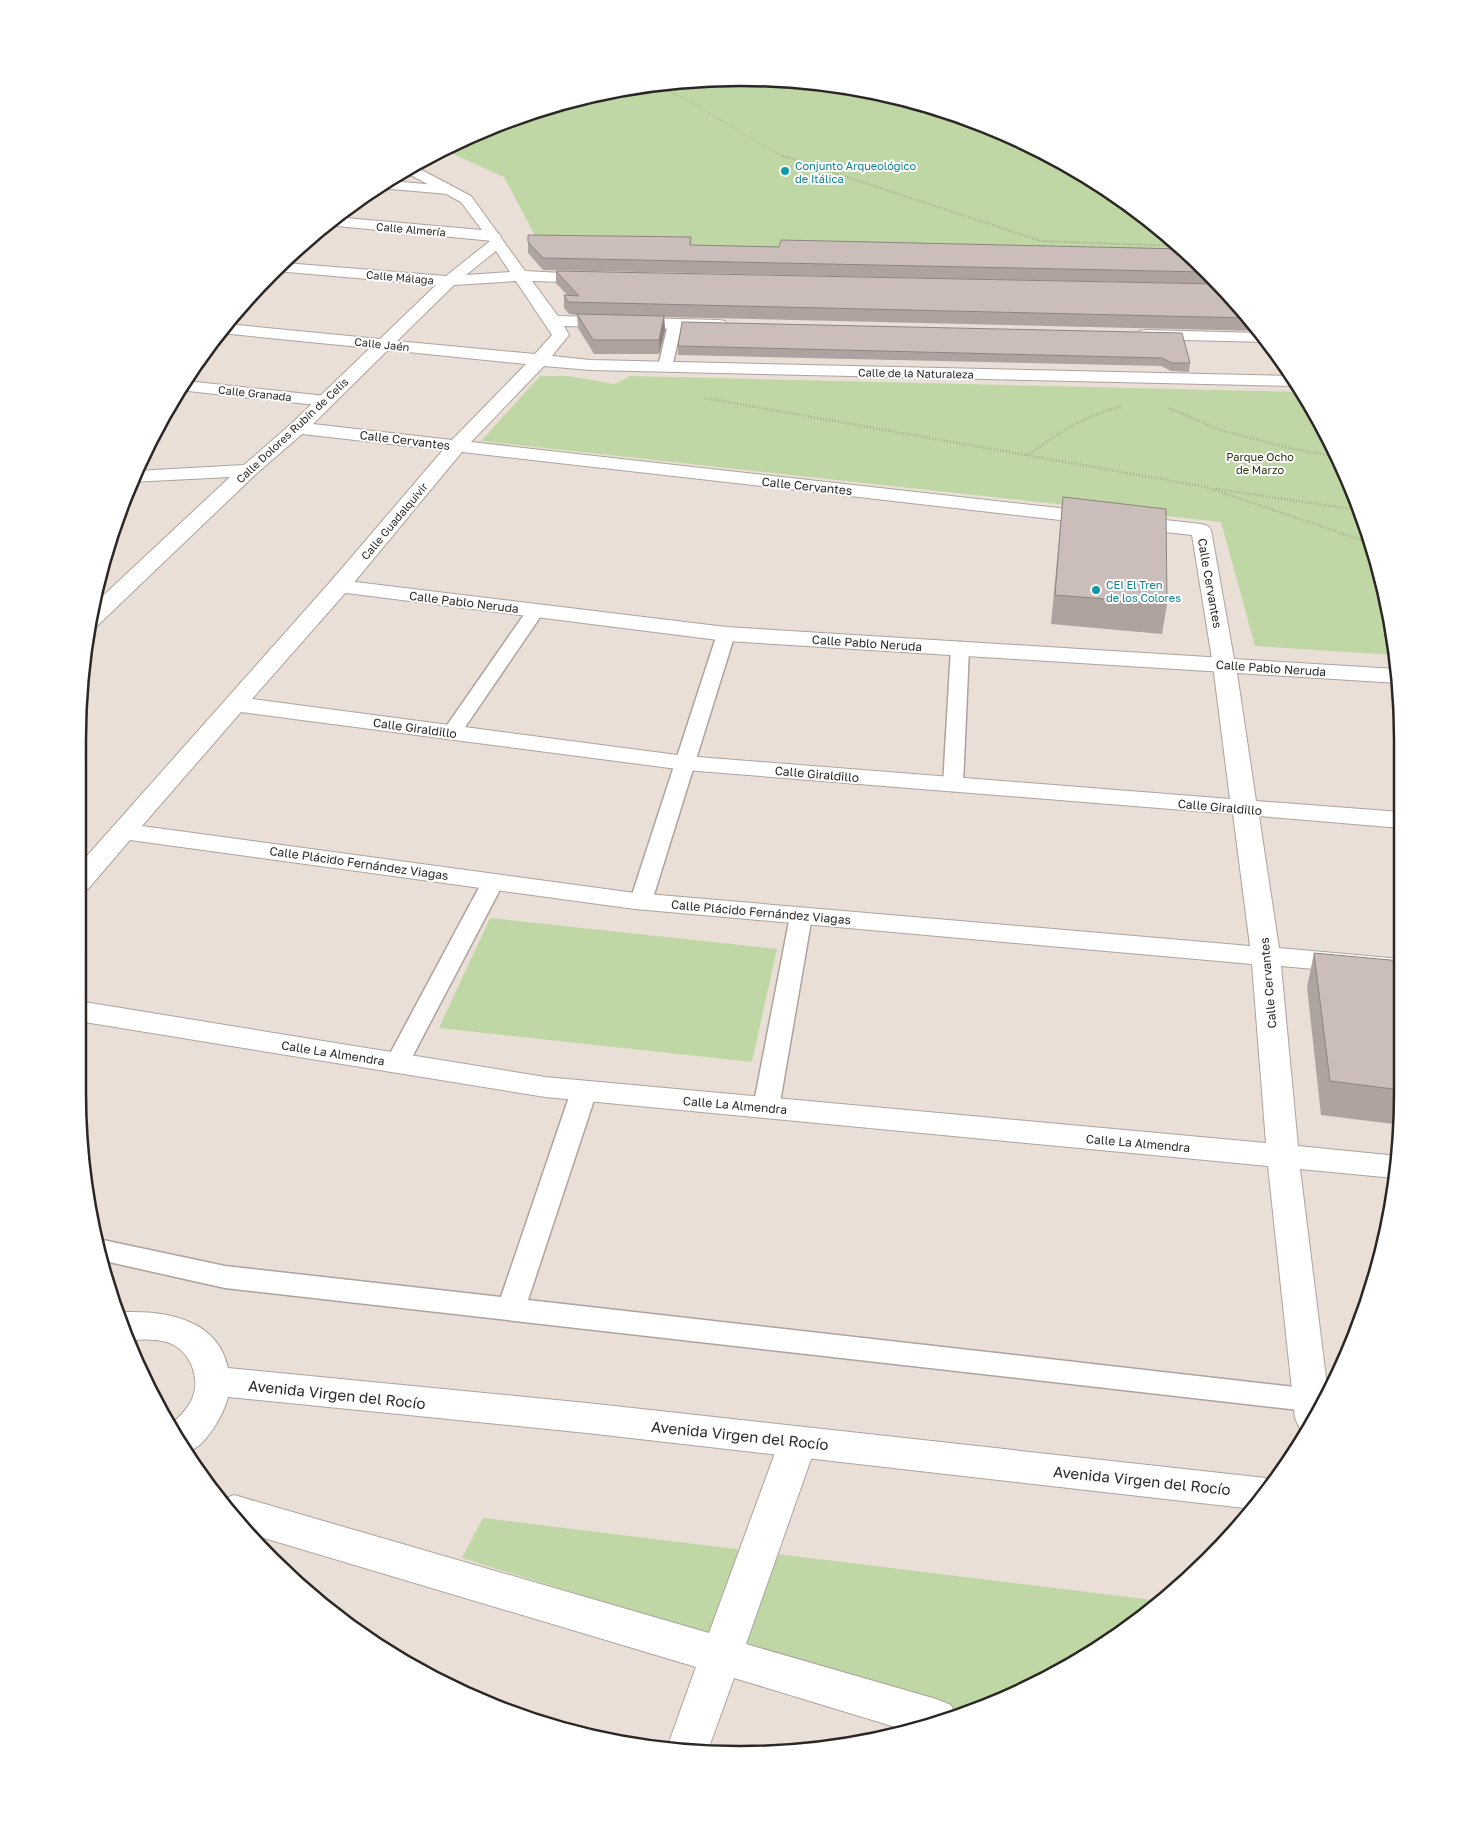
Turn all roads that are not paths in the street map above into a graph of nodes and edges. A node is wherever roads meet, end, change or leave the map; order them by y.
1 (416, 173) edge
2 (394, 186) edge
3 (449, 190) junction
4 (340, 222) edge
5 (496, 239) junction
6 (289, 268) edge
7 (520, 276) junction
8 (609, 278) edge
9 (449, 281) junction
10 (553, 321) junction
11 (675, 324) junction
12 (734, 325) edge
13 (231, 330) edge
14 (1128, 334) edge
15 (1255, 338) edge
16 (383, 344) junction
17 (540, 360) junction
18 (665, 367) junction
19 (1286, 381) edge
20 (190, 387) edge
21 (326, 401) junction
22 (298, 428) junction
23 (457, 446) junction
24 (249, 470) junction
25 (142, 476) edge
26 (338, 586) junction
27 (104, 597) edge
28 (536, 610) junction
29 (726, 634) junction
30 (960, 648) junction
31 (1224, 665) junction
32 (1390, 675) edge
33 (235, 704) junction
34 (452, 732) junction
35 (685, 763) junction
36 (953, 785) junction
37 (1246, 809) junction
38 (1394, 820) edge
39 (124, 831) junction
40 (86, 874) edge
41 (493, 882) junction
42 (641, 901) junction
43 (801, 916) junction
44 (1266, 958) junction
45 (1394, 967) edge
46 (86, 1012) edge
47 (397, 1063) junction
48 (584, 1091) junction
49 (766, 1108) junction
50 (1283, 1157) junction
51 (1389, 1166) edge
52 (107, 1251) edge
53 (511, 1309) junction
54 (130, 1326) edge
55 (212, 1381) junction
56 (1315, 1401) edge
57 (1313, 1407) edge
58 (184, 1436) edge
59 (798, 1442) junction
60 (1257, 1493) edge
61 (241, 1514) edge
62 (721, 1655) junction
63 (929, 1717) edge
64 (690, 1743) edge

1 - 3 street, Calle Guadalquivir
2 - 3 street
3 - 5 street, Calle Guadalquivir
4 - 5 street, Calle Almería
5 - 7 street, Calle Guadalquivir
5 - 9 street, Calle Dolores Rubín de Celis
6 - 9 street, Calle Málaga
7 - 8 street, Calle Málaga
7 - 9 street, Calle Málaga
7 - 10 street, Calle Guadalquivir
9 - 16 street, Calle Dolores Rubín de Celis
10 - 11 street
10 - 17 street, Calle Guadalquivir
11 - 12 street
11 - 18 lane
13 - 16 street, Calle Jaén
14 - 15 street
16 - 17 street, Calle Jaén
16 - 21 street, Calle Dolores Rubín de Celis
17 - 18 street, Calle de la Naturaleza
17 - 23 street, Calle Guadalquivir
18 - 19 street, Calle de la Naturaleza
20 - 21 street, Calle Granada
21 - 22 street, Calle Dolores Rubín de Celis
22 - 23 street, Calle Cervantes
22 - 24 street, Calle Dolores Rubín de Celis
23 - 26 street, Calle Guadalquivir
23 - 31 street, Calle Cervantes
24 - 25 street
24 - 27 street, Calle Dolores Rubín de Celis
26 - 28 street, Calle Pablo Neruda
26 - 33 street, Calle Guadalquivir
28 - 29 street, Calle Pablo Neruda
28 - 34 lane
29 - 30 street, Calle Pablo Neruda
29 - 35 lane
30 - 31 street, Calle Pablo Neruda
30 - 36 lane
31 - 32 street, Calle Pablo Neruda
31 - 37 street, Calle Cervantes
33 - 34 street, Calle Giraldillo
33 - 39 street, Calle Guadalquivir
34 - 35 street, Calle Giraldillo
35 - 36 street, Calle Giraldillo
35 - 42 lane
36 - 37 street, Calle Giraldillo
37 - 38 street, Calle Giraldillo
37 - 44 street, Calle Cervantes
39 - 40 street, Calle Guadalquivir
39 - 41 street, Calle Plácido Fernández Viagas
41 - 42 street, Calle Plácido Fernández Viagas
41 - 47 lane
42 - 43 street, Calle Plácido Fernández Viagas
43 - 44 street, Calle Plácido Fernández Viagas
43 - 49 lane
44 - 45 street, Calle Plácido Fernández Viagas
44 - 50 street, Calle Cervantes
46 - 47 street, Calle La Almendra
47 - 48 street, Calle La Almendra
48 - 49 street, Calle La Almendra
48 - 53 lane
49 - 50 street, Calle La Almendra
50 - 51 street, Calle La Almendra
50 - 56 street, Calle Cervantes
52 - 53 lane
53 - 57 lane
54 - 55 street
55 - 58 street
55 - 59 street, Avenida Virgen del Rocío
59 - 60 street, Avenida Virgen del Rocío
59 - 62 street
61 - 62 street
62 - 63 street
62 - 64 street

